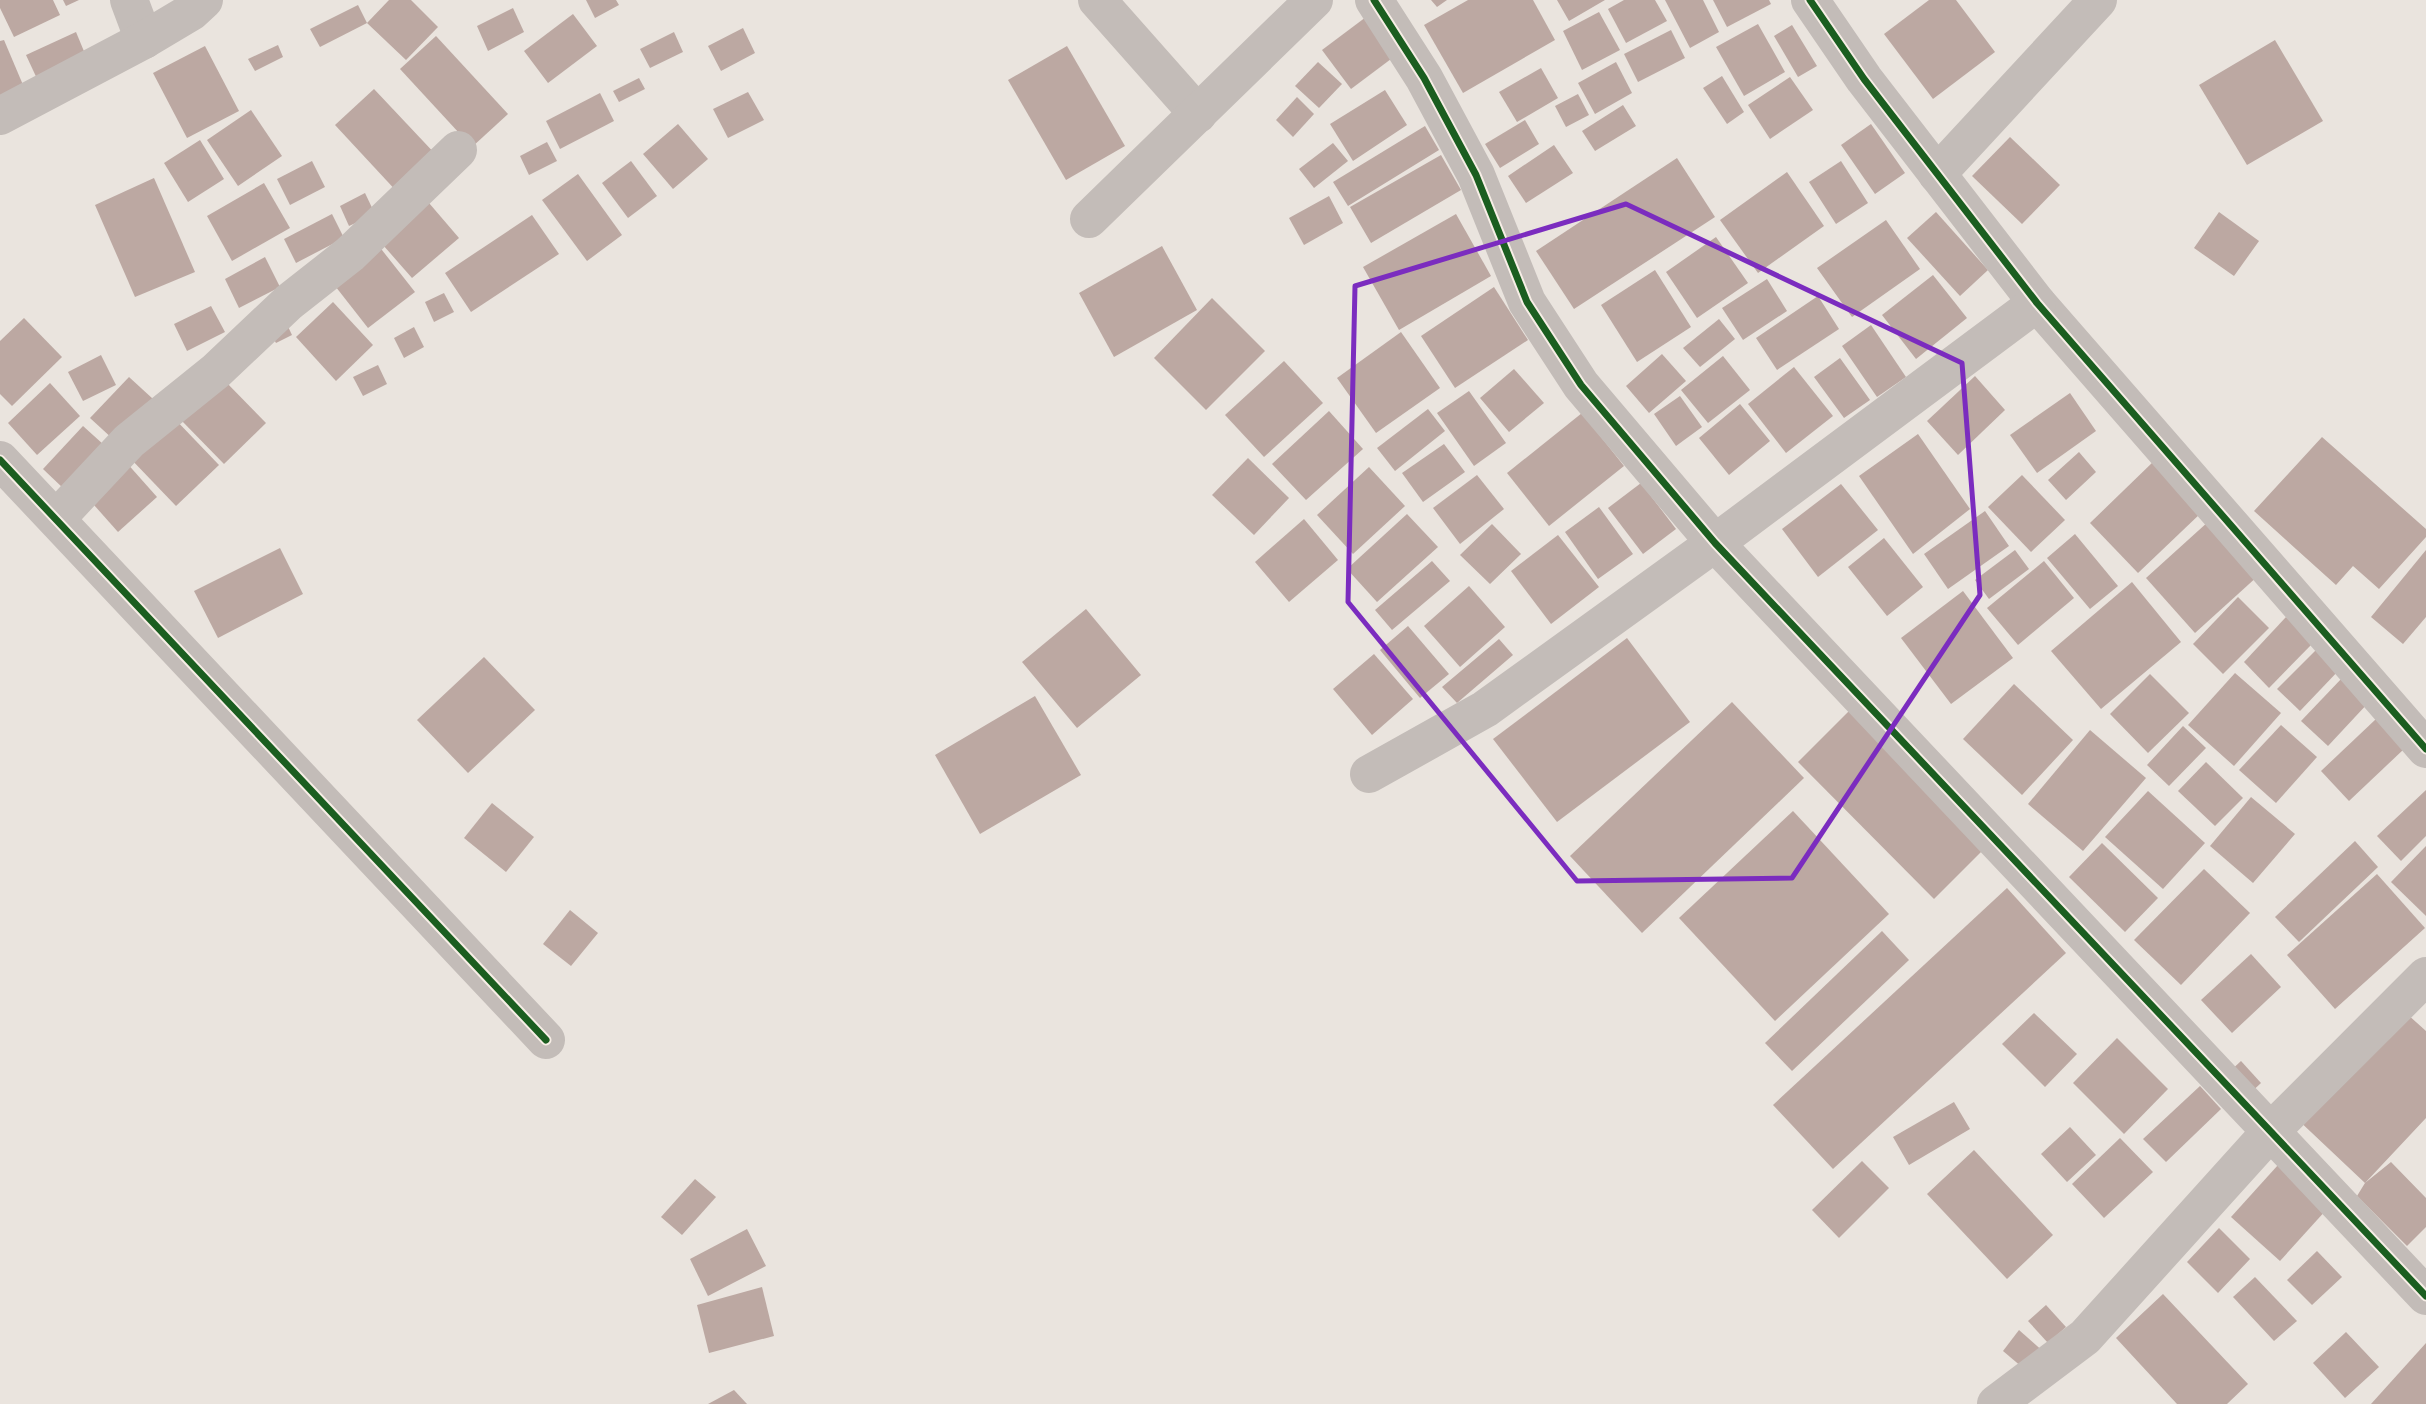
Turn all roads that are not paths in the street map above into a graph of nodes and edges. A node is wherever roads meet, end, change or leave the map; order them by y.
1 (130, 0) edge
2 (204, 0) edge
3 (1097, 0) edge
4 (1314, 0) edge
5 (1374, 0) edge
6 (1810, 0) edge
7 (2098, 0) edge
8 (144, 40) junction
9 (1198, 114) junction
10 (0, 116) edge
11 (458, 149) dead end
12 (1937, 174) junction
13 (1089, 219) dead end
14 (2037, 303) junction
15 (0, 460) edge
16 (57, 518) junction
17 (1715, 543) junction
18 (2426, 749) edge
19 (1369, 774) dead end
20 (2426, 976) edge
21 (546, 1040) dead end
22 (2271, 1131) junction
23 (2426, 1296) edge
24 (1996, 1404) edge

1 - 8 street
2 - 8 street
3 - 9 street
4 - 9 street
5 - 17 street
6 - 12 street
7 - 12 street
8 - 10 street
9 - 13 street
11 - 16 street
12 - 14 street
14 - 17 street
14 - 18 street
15 - 16 street
16 - 21 street
17 - 19 street
17 - 22 street
20 - 22 street
22 - 23 street
22 - 24 street

